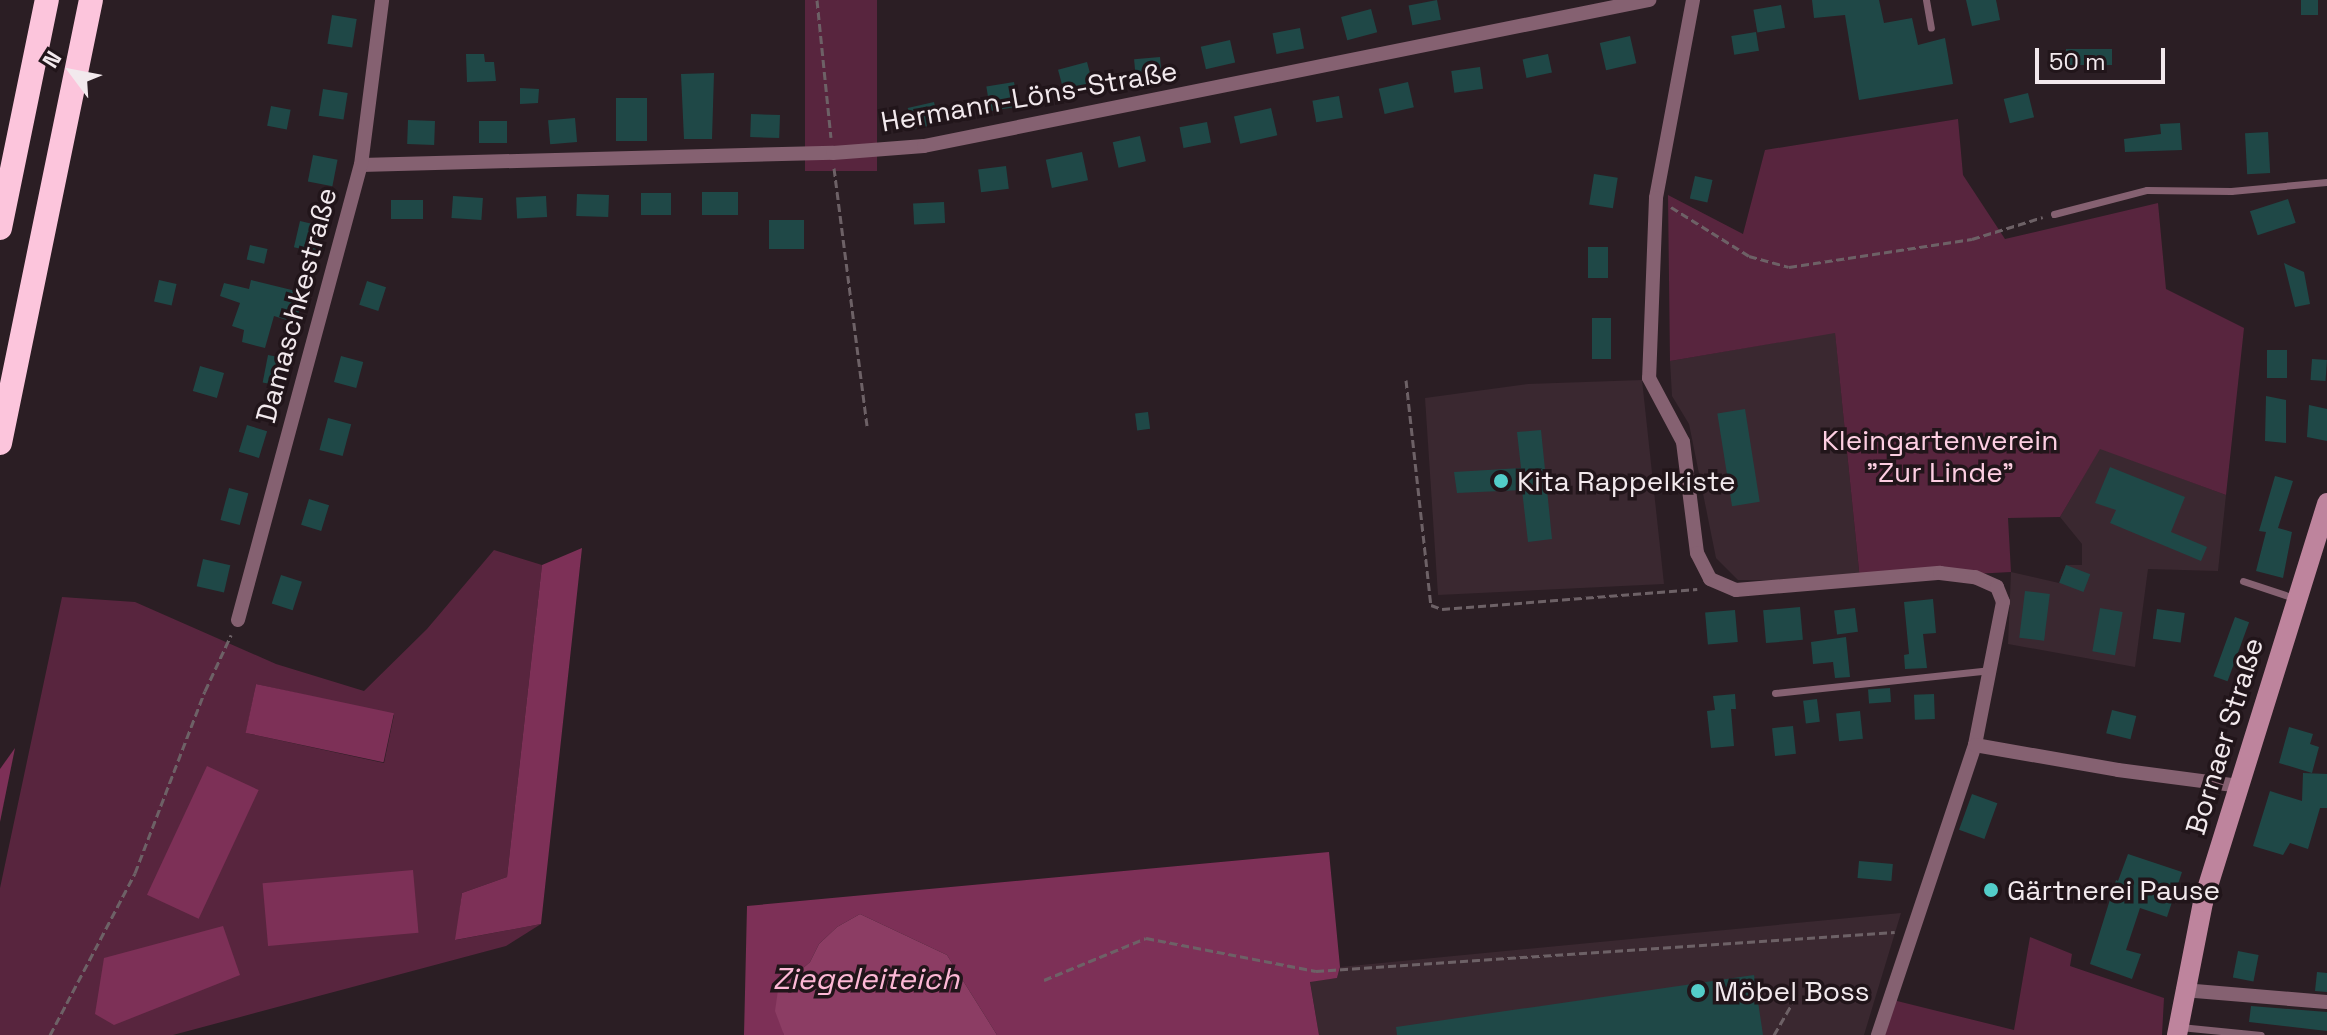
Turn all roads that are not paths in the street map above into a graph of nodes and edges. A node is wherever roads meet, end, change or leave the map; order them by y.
1 (47, 0) edge
2 (91, 0) edge
3 (382, 0) edge
4 (1649, 0) edge
5 (1693, 0) edge
6 (1926, 0) edge
7 (1931, 28) dead end
8 (361, 165) junction
9 (2327, 182) edge
10 (2054, 214) road end
11 (0, 228) edge
12 (0, 443) edge
13 (2327, 503) edge
14 (2243, 581) dead end
15 (2295, 599) junction
16 (238, 620) road end
17 (1989, 670) junction
18 (1775, 693) dead end
19 (1975, 745) junction
20 (2239, 786) junction
21 (2183, 990) junction
22 (2327, 1002) edge
23 (2177, 1031) edge
24 (1878, 1035) edge
25 (2261, 1035) edge

1 - 11 highway
2 - 12 highway
3 - 8 street, Damaschkestraße
4 - 8 street, Hermann-Löns-Straße
5 - 17 street
6 - 7 lane
8 - 16 street, Damaschkestraße
9 - 10 lane
13 - 15 main road, Bornaer Straße
14 - 15 lane
15 - 20 main road, Bornaer Straße
17 - 18 lane
17 - 19 street
19 - 20 street
19 - 24 street
20 - 21 main road, Bornaer Straße
21 - 22 street
21 - 23 main road, Bornaer Straße
23 - 25 lane

